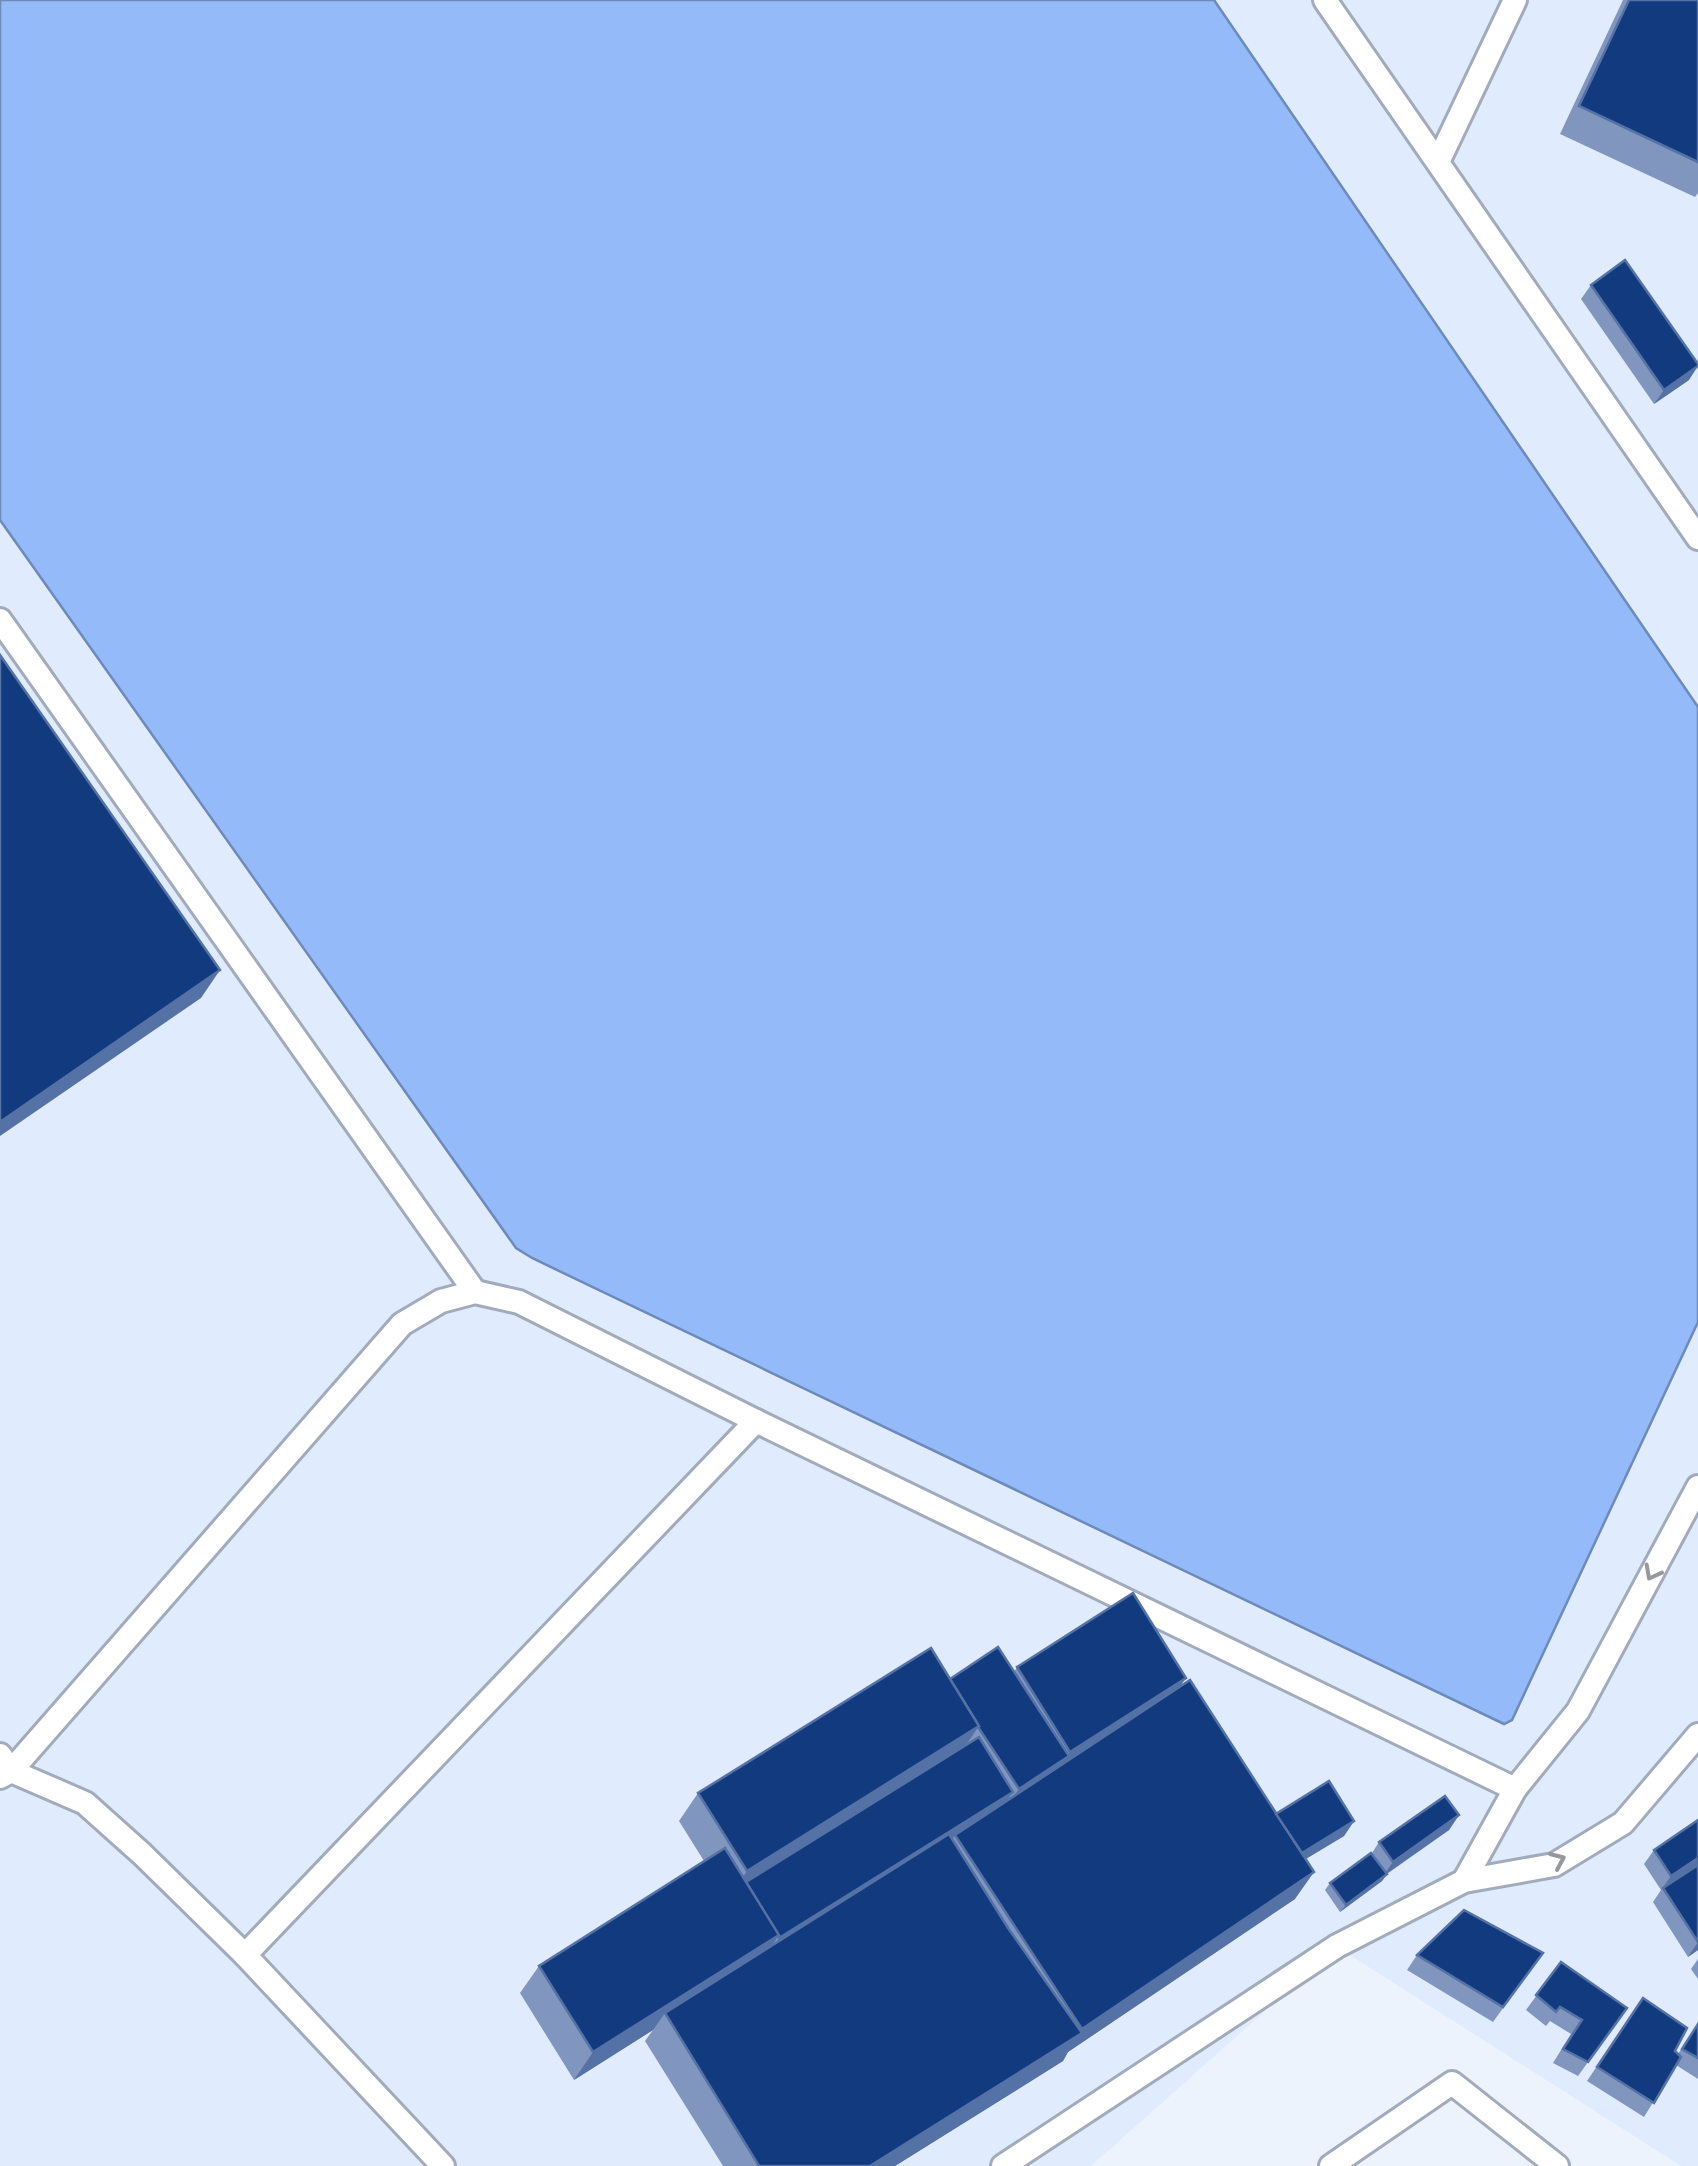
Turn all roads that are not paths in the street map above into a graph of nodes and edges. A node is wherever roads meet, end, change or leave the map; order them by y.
1 (1325, 0) edge
2 (1515, 0) edge
3 (1438, 162) junction
4 (1698, 538) edge
5 (0, 620) edge
6 (475, 1292) junction
7 (756, 1421) junction
8 (1698, 1487) edge
9 (1698, 1735) edge
10 (4, 1768) edge
11 (1515, 1788) junction
12 (1464, 1881) junction
13 (244, 1955) junction
14 (443, 2166) edge
15 (1003, 2166) edge
16 (1332, 2166) edge
17 (1557, 2166) edge

1 - 3 lane
2 - 3 lane
3 - 4 lane
5 - 6 lane
6 - 7 lane
6 - 10 lane
7 - 11 lane
7 - 13 lane
8 -> 11 lane
12 -> 9 lane
10 - 13 lane
11 - 12 lane
12 - 15 lane
13 - 14 lane
16 - 17 lane

